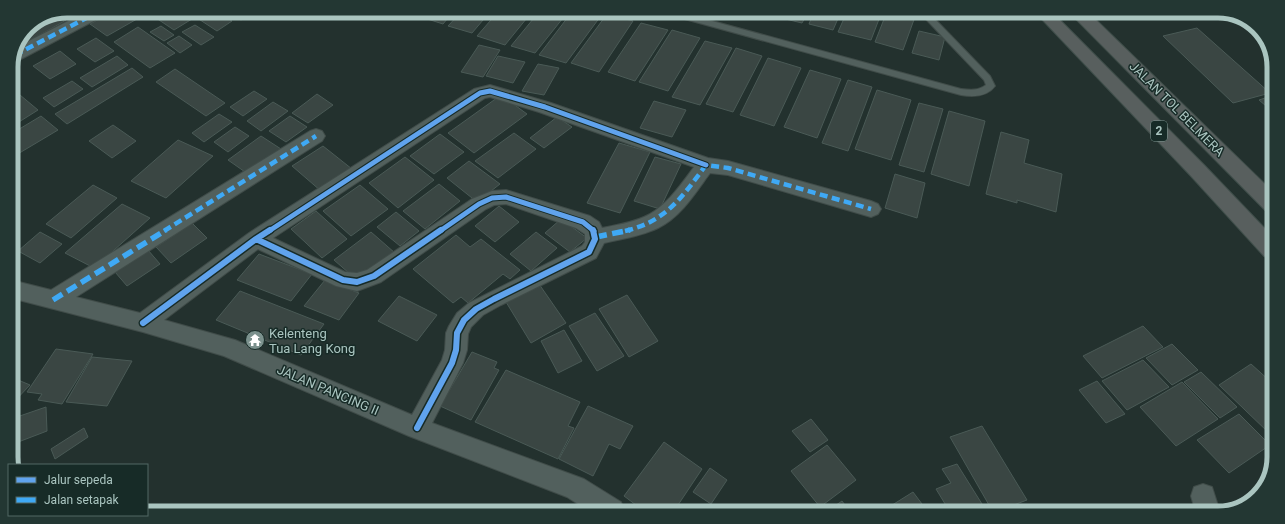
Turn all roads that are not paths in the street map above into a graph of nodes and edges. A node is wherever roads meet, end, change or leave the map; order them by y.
1 (86, 18) edge
2 (691, 18) edge
3 (929, 18) edge
4 (1049, 18) edge
5 (1084, 18) edge
6 (21, 52) edge
7 (316, 136) dead end
8 (706, 165) junction
9 (1267, 199) edge
10 (871, 209) dead end
11 (596, 237) junction
12 (256, 239) junction
13 (1267, 245) edge
14 (18, 291) edge
15 (53, 300) junction
16 (143, 323) junction
17 (417, 428) junction
18 (604, 506) edge

1 - 6 street
2 - 3 lane
4 - 13 highway, JALAN TOL BELMERA / 2
5 - 9 highway, JALAN TOL BELMERA / 2
7 - 15 street
8 - 10 street
8 - 11 street
8 - 12 street
11 - 12 street
11 - 17 street
12 - 16 street
14 - 15 street, JALAN PANCING II
15 - 16 street, JALAN PANCING II
16 - 17 street, JALAN PANCING II
17 - 18 street, JALAN PANCING II

